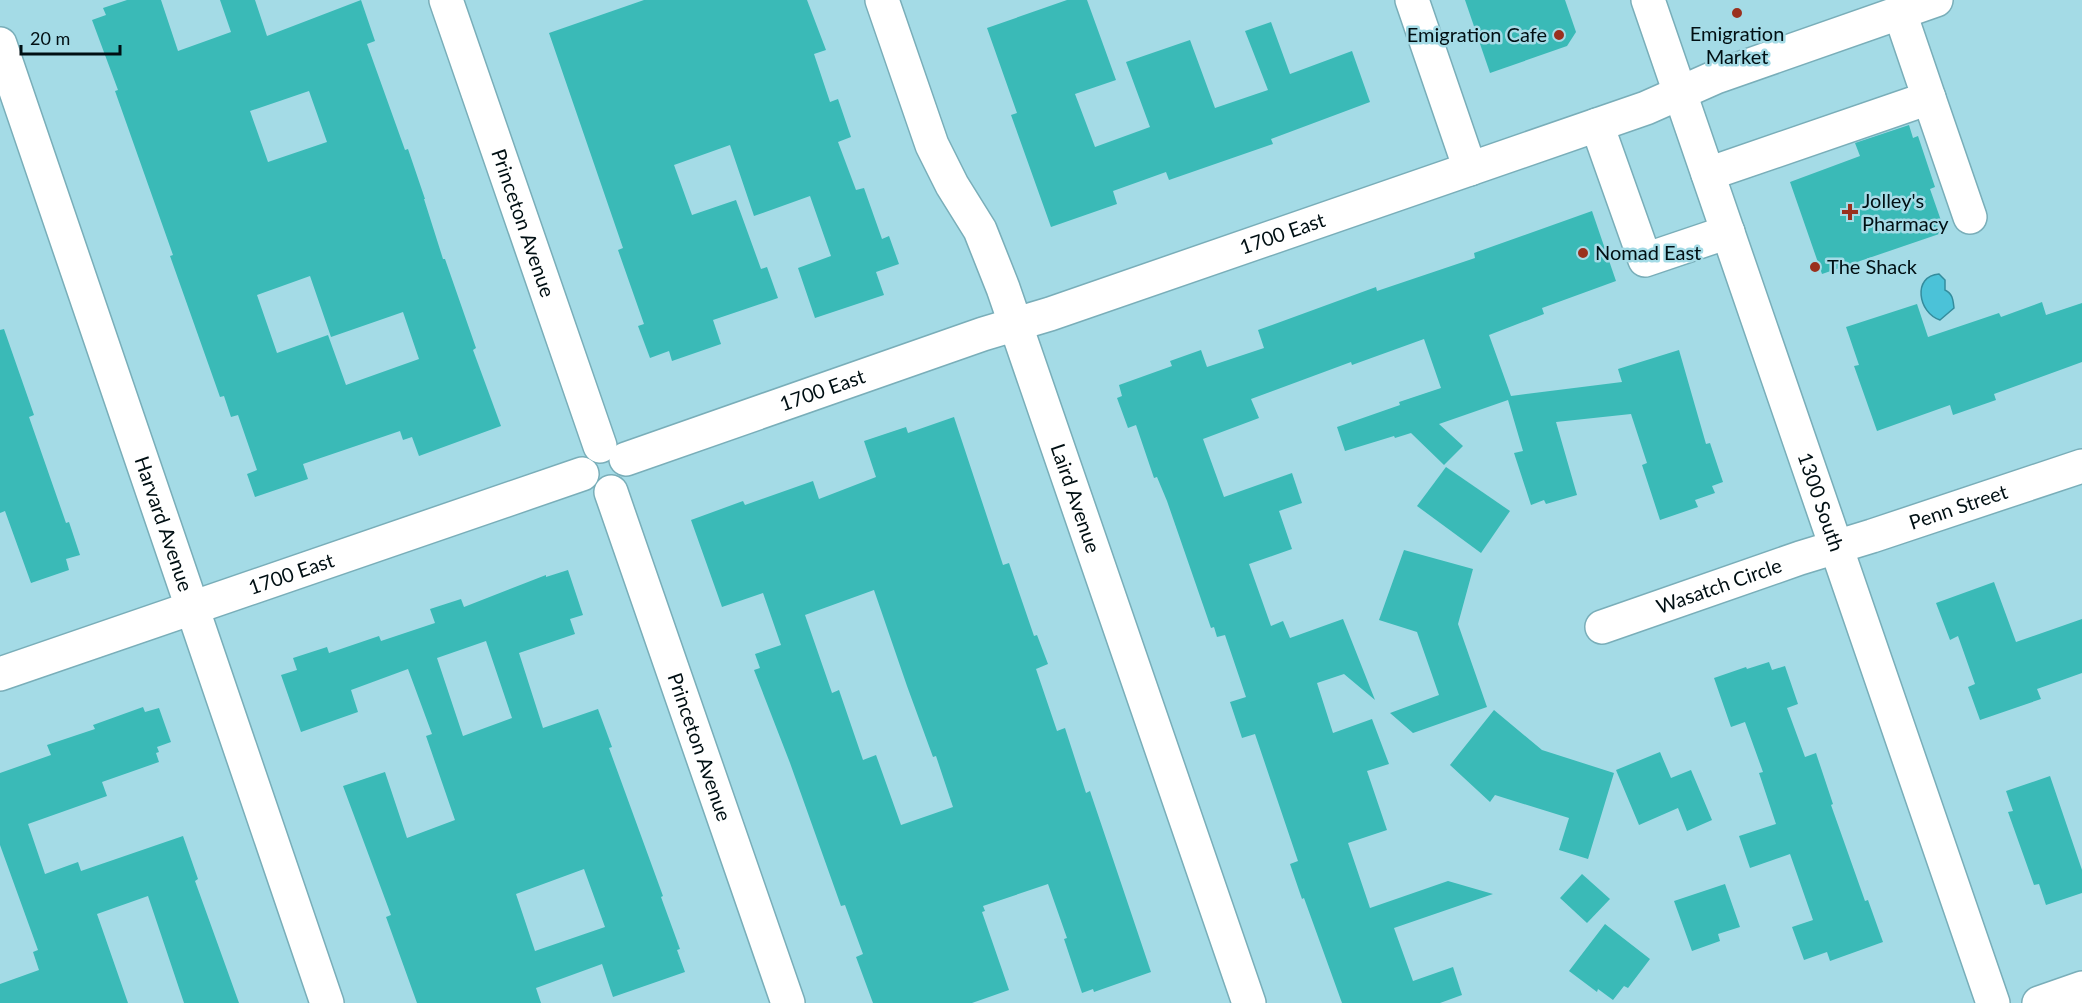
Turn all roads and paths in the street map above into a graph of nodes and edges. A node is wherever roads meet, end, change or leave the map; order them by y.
1 (446, 0) edge
2 (882, 0) edge
3 (1412, 0) edge
4 (1648, 0) edge
5 (1933, 0) edge
6 (1900, 13) junction
7 (0, 45) edge
8 (1680, 93) junction
9 (1929, 98) junction
10 (1597, 125) junction
11 (1470, 169) junction
12 (1708, 174) junction
13 (1970, 217) dead end
14 (1728, 232) junction
15 (1016, 324) junction
16 (613, 453) junction
17 (2082, 466) edge
18 (582, 474) junction
19 (611, 492) junction
20 (1836, 547) junction
21 (192, 608) junction
22 (1602, 627) dead end
23 (0, 674) edge
24 (2082, 988) edge
25 (327, 1003) edge
26 (788, 1003) edge
27 (1249, 1003) edge
28 (1993, 1003) edge
29 (2039, 1003) edge

1 - 16 street, Princeton Avenue
2 - 15 street, Laird Avenue
3 - 11 street
4 - 8 street, 1300 South
5 - 6 street, 1700 East
6 - 8 street, 1700 East
6 - 9 street
7 - 21 street, Harvard Avenue
8 - 10 street, 1700 East
8 - 12 street, 1300 South
9 - 12 street
9 - 13 street
10 - 11 street, 1700 East
10 - 14 street
11 - 15 street, 1700 East
12 - 14 street, 1300 South
14 - 20 street, 1300 South
15 - 16 street, 1700 East
15 - 27 street, Laird Avenue
16 - 18 street
16 - 19 street
17 - 20 street, Penn Street
18 - 19 street
18 - 21 street, 1700 East
19 - 26 street, Princeton Avenue
20 - 22 street, Wasatch Circle
20 - 28 street, 1300 South
21 - 23 street, 1700 East
21 - 25 street, Harvard Avenue
24 - 29 street

